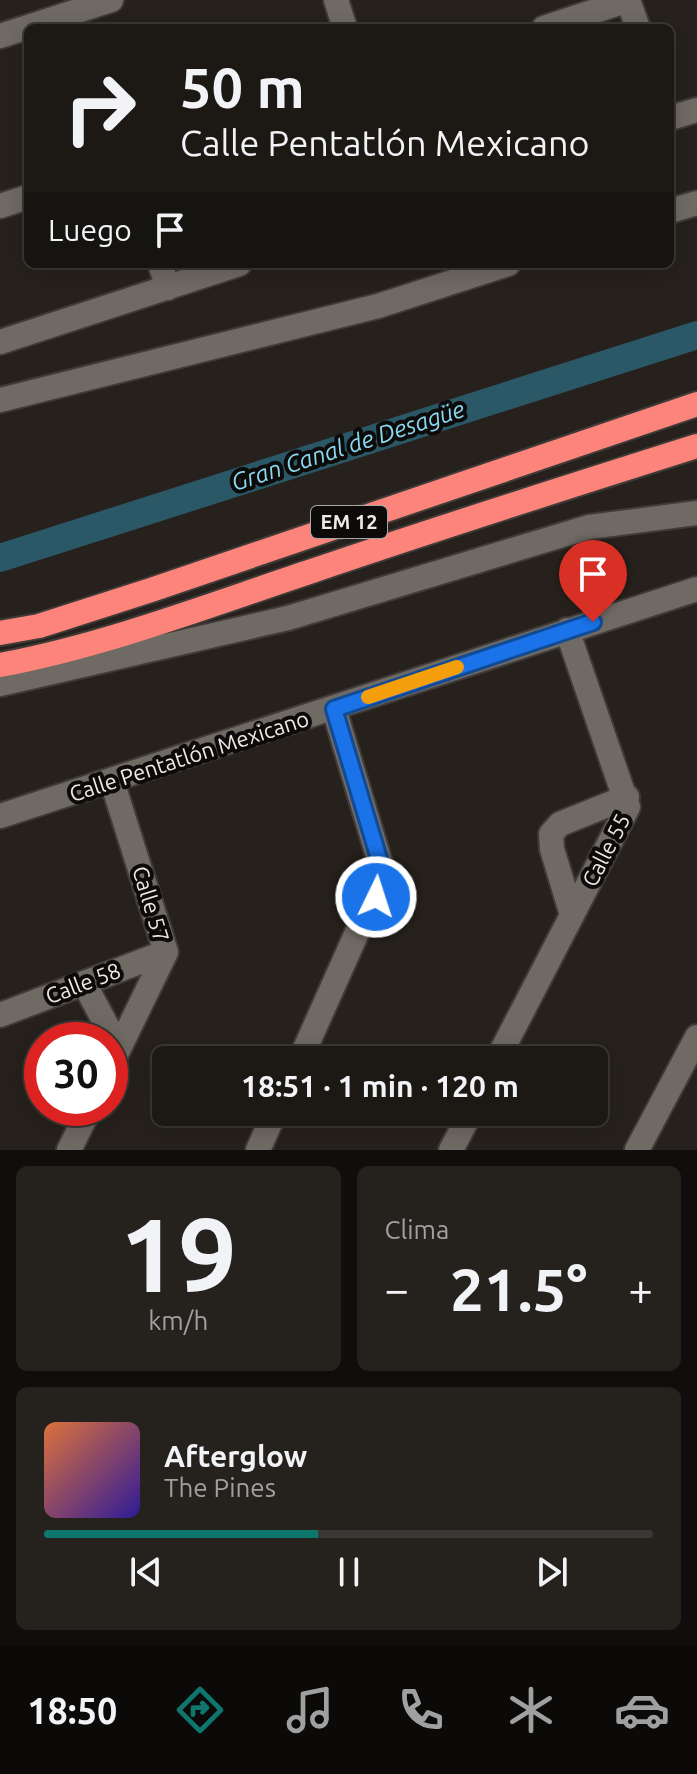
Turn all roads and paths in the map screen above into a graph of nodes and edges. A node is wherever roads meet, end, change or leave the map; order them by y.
1 (111, 0) edge
2 (336, 0) edge
3 (628, 0) edge
4 (80, 20) edge
5 (60, 24) edge
6 (344, 24) edge
7 (556, 24) edge
8 (637, 24) edge
9 (24, 31) edge
10 (0, 36) edge
11 (697, 110) edge
12 (674, 117) edge
13 (24, 198) edge
14 (697, 203) edge
15 (0, 206) edge
16 (674, 210) edge
17 (161, 268) edge
18 (227, 268) edge
19 (496, 268) edge
20 (168, 288) junction
21 (0, 342) edge
22 (0, 400) edge
23 (697, 404) edge
24 (697, 446) edge
25 (697, 513) edge
26 (697, 589) edge
27 (567, 630) junction
28 (0, 633) edge
29 (0, 665) edge
30 (0, 684) edge
31 (334, 709) junction
32 (112, 781) junction
33 (627, 797) junction
34 (0, 816) edge
35 (572, 915) junction
36 (166, 952) junction
37 (84, 983) junction
38 (0, 1015) edge
39 (100, 1022) edge
40 (128, 1029) edge
41 (697, 1037) edge
42 (306, 1046) edge
43 (504, 1046) edge
44 (81, 1126) edge
45 (269, 1126) edge
46 (464, 1126) edge
47 (642, 1146) edge
48 (69, 1150) edge
49 (258, 1150) edge
50 (451, 1150) edge

1 - 4 street
2 - 6 street
3 - 7 street
3 - 8 street
4 - 5 street
9 - 10 street
11 - 12 street
13 - 15 street
14 - 16 street
17 - 20 street
18 - 20 street
19 - 22 street
20 - 21 street
23 - 28 highway, EM 12
24 - 29 highway, EM 12
25 - 30 street
26 - 27 street, Calle Pentatlón Mexicano
27 - 31 street, Calle Pentatlón Mexicano
27 - 33 street, Calle 55
31 - 32 street, Calle Pentatlón Mexicano
31 - 42 street
32 - 34 street, Calle Pentatlón Mexicano
32 - 36 street, Calle 57
33 - 35 street, Calle 55
33 - 35 street
35 - 43 street, Calle 55
36 - 37 street, Calle 58
36 - 40 street, Calle 57
37 - 38 street, Calle 58
37 - 39 street
41 - 47 street
44 - 48 street
45 - 49 street
46 - 50 street

